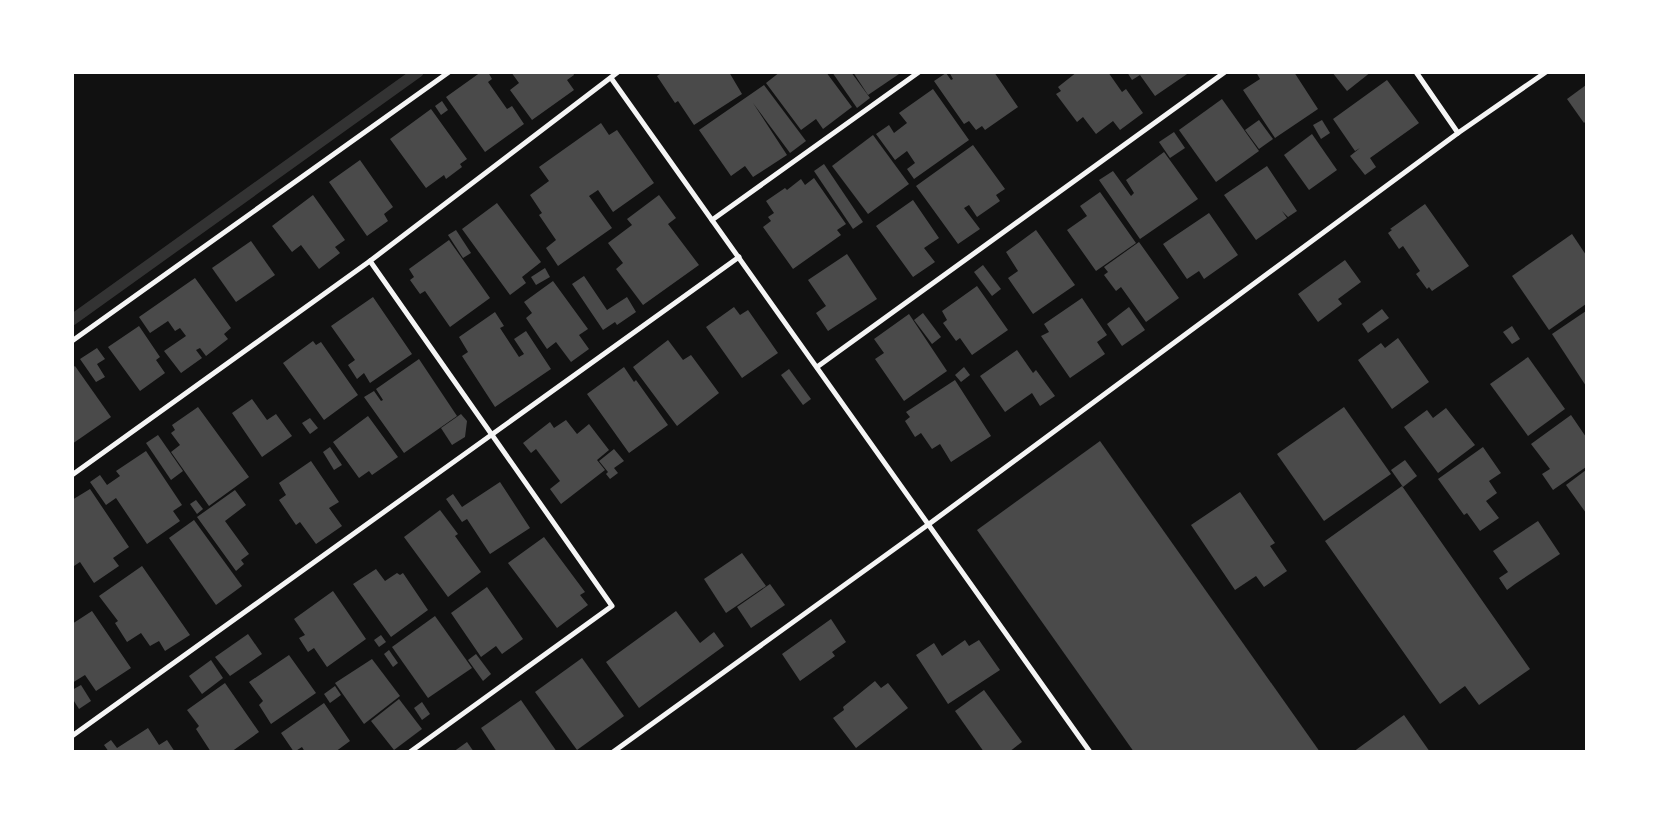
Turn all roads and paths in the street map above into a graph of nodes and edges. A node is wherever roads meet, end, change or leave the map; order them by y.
1 (449, 72) edge
2 (618, 72) edge
3 (919, 72) edge
4 (1226, 72) edge
5 (1416, 72) edge
6 (1546, 72) edge
7 (611, 78) junction
8 (1458, 133) junction
9 (712, 220) junction
10 (739, 257) junction
11 (370, 261) junction
12 (72, 341) edge
13 (817, 367) junction
14 (492, 435) junction
15 (72, 475) edge
16 (929, 524) junction
17 (72, 736) edge
18 (410, 752) edge
19 (613, 752) edge
20 (1090, 752) edge

1 - 12 street
2 - 7 street
3 - 9 street
4 - 13 street
5 - 8 street
6 - 8 street
7 - 9 street
7 - 11 street
8 - 16 street
9 - 10 street
10 - 13 street
10 - 14 street
11 - 14 street
11 - 15 street
13 - 16 street
14 - 17 street
14 - 18 street
16 - 19 street
16 - 20 street

